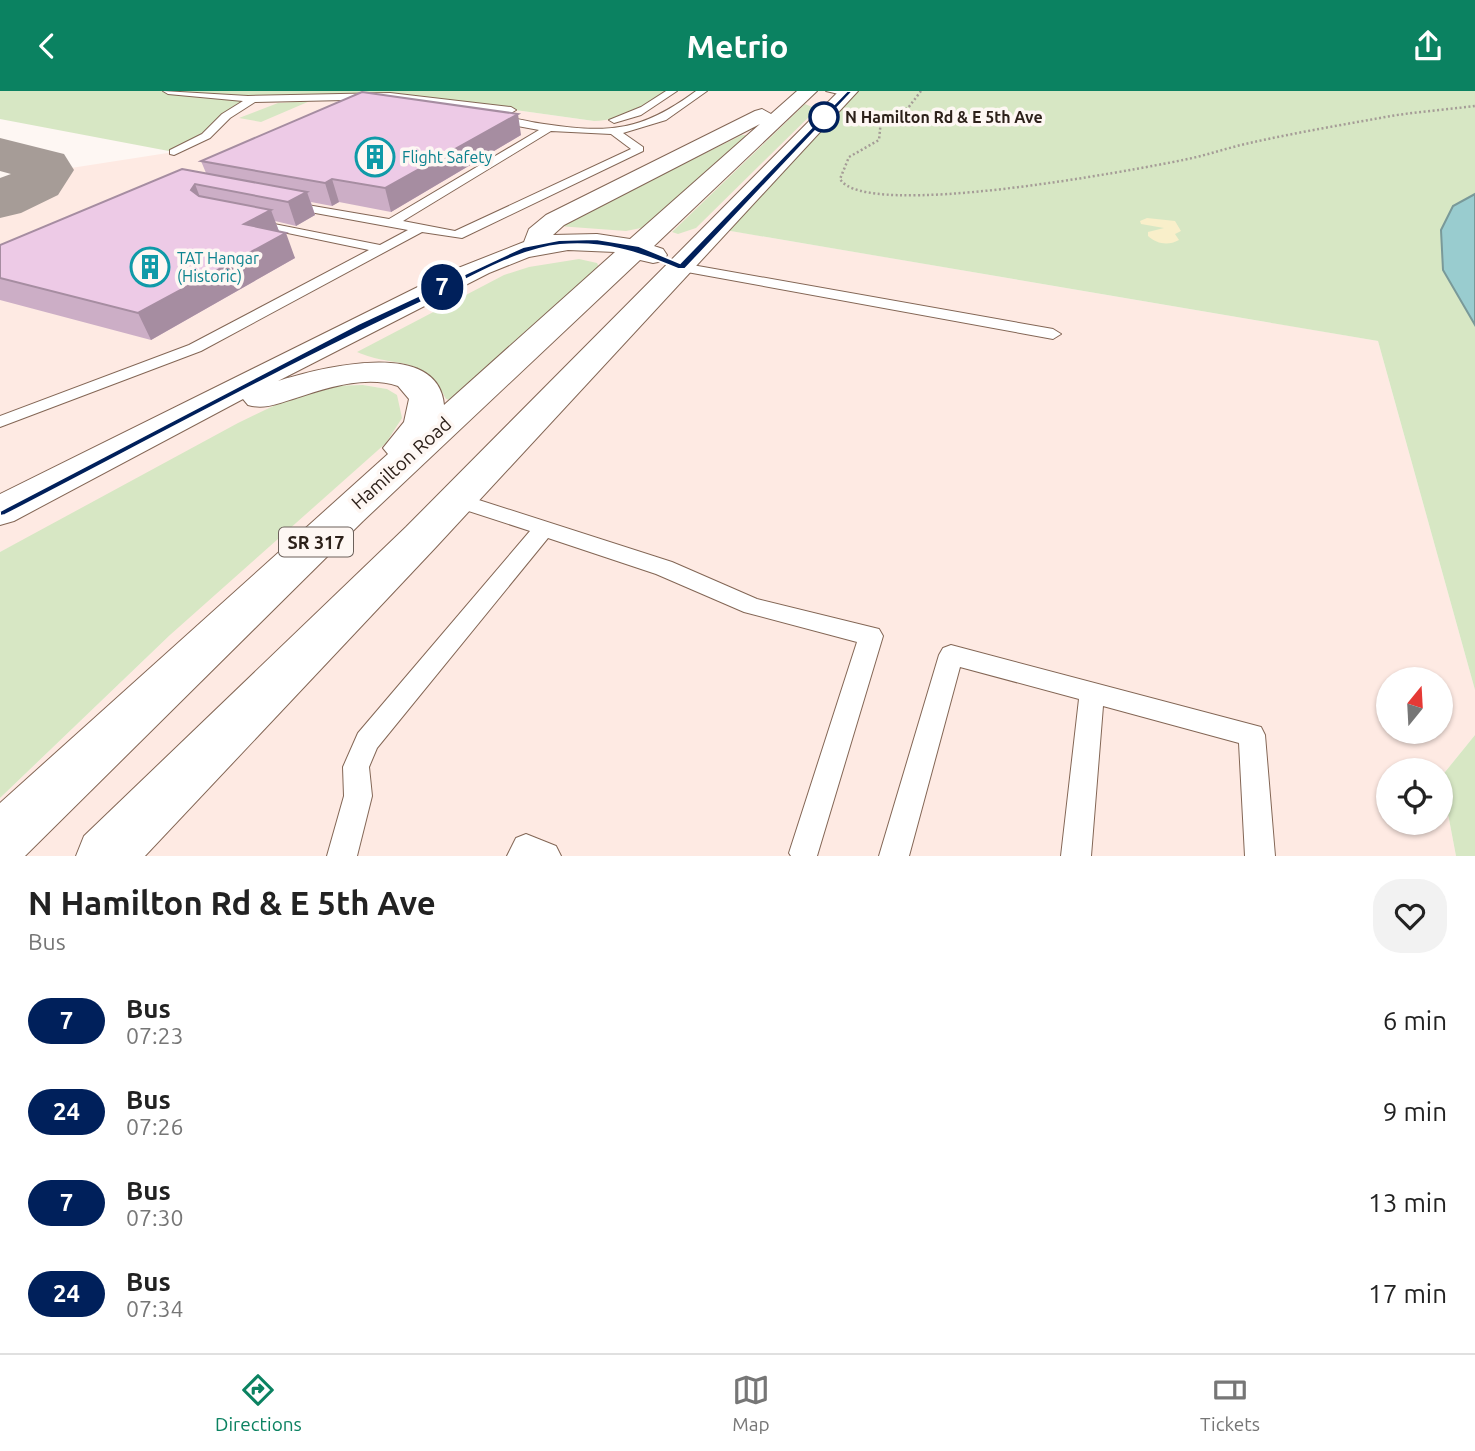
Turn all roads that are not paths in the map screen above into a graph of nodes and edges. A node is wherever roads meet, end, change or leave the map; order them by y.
1 (168, 91) edge
2 (671, 91) edge
3 (702, 91) edge
4 (808, 92) edge
5 (843, 92) edge
6 (253, 99) junction
7 (338, 111) edge
8 (521, 112) dead end
9 (584, 120) dead end
10 (549, 128) junction
11 (612, 131) junction
12 (174, 152) dead end
13 (282, 203) edge
14 (236, 218) edge
15 (391, 223) junction
16 (421, 228) junction
17 (537, 246) junction
18 (636, 248) junction
19 (382, 249) junction
20 (681, 267) junction
21 (1054, 334) dead end
22 (0, 422) edge
23 (161, 429) junction
24 (457, 500) junction
25 (0, 511) edge
26 (349, 511) junction
27 (544, 529) junction
28 (1092, 693) junction
29 (0, 842) edge
30 (804, 853) dead end
31 (105, 856) edge
32 (342, 856) edge
33 (522, 856) edge
34 (546, 856) edge
35 (894, 856) edge
36 (1076, 856) edge
37 (1260, 856) edge

1 - 6 lane
2 - 9 lane
3 - 11 lane
4 - 17 main road
4 - 18 main road, Hamilton Road / SR 317
5 - 20 main road
6 - 8 lane
6 - 12 lane
7 - 10 lane
10 - 11 lane
10 - 15 lane
11 - 16 lane
13 - 15 lane
14 - 19 lane
15 - 16 lane
16 - 19 lane
17 - 18 main road
17 - 23 main road
18 - 20 main road
18 - 26 main road, Hamilton Road / SR 317
19 - 22 lane
20 - 21 lane
20 - 24 main road
23 - 25 main road
23 - 26 main road
24 - 27 lane
24 - 31 main road
26 - 29 main road, Hamilton Road / SR 317
27 - 30 lane
27 - 32 lane
28 - 35 lane
28 - 36 lane
28 - 37 lane
33 - 34 lane

